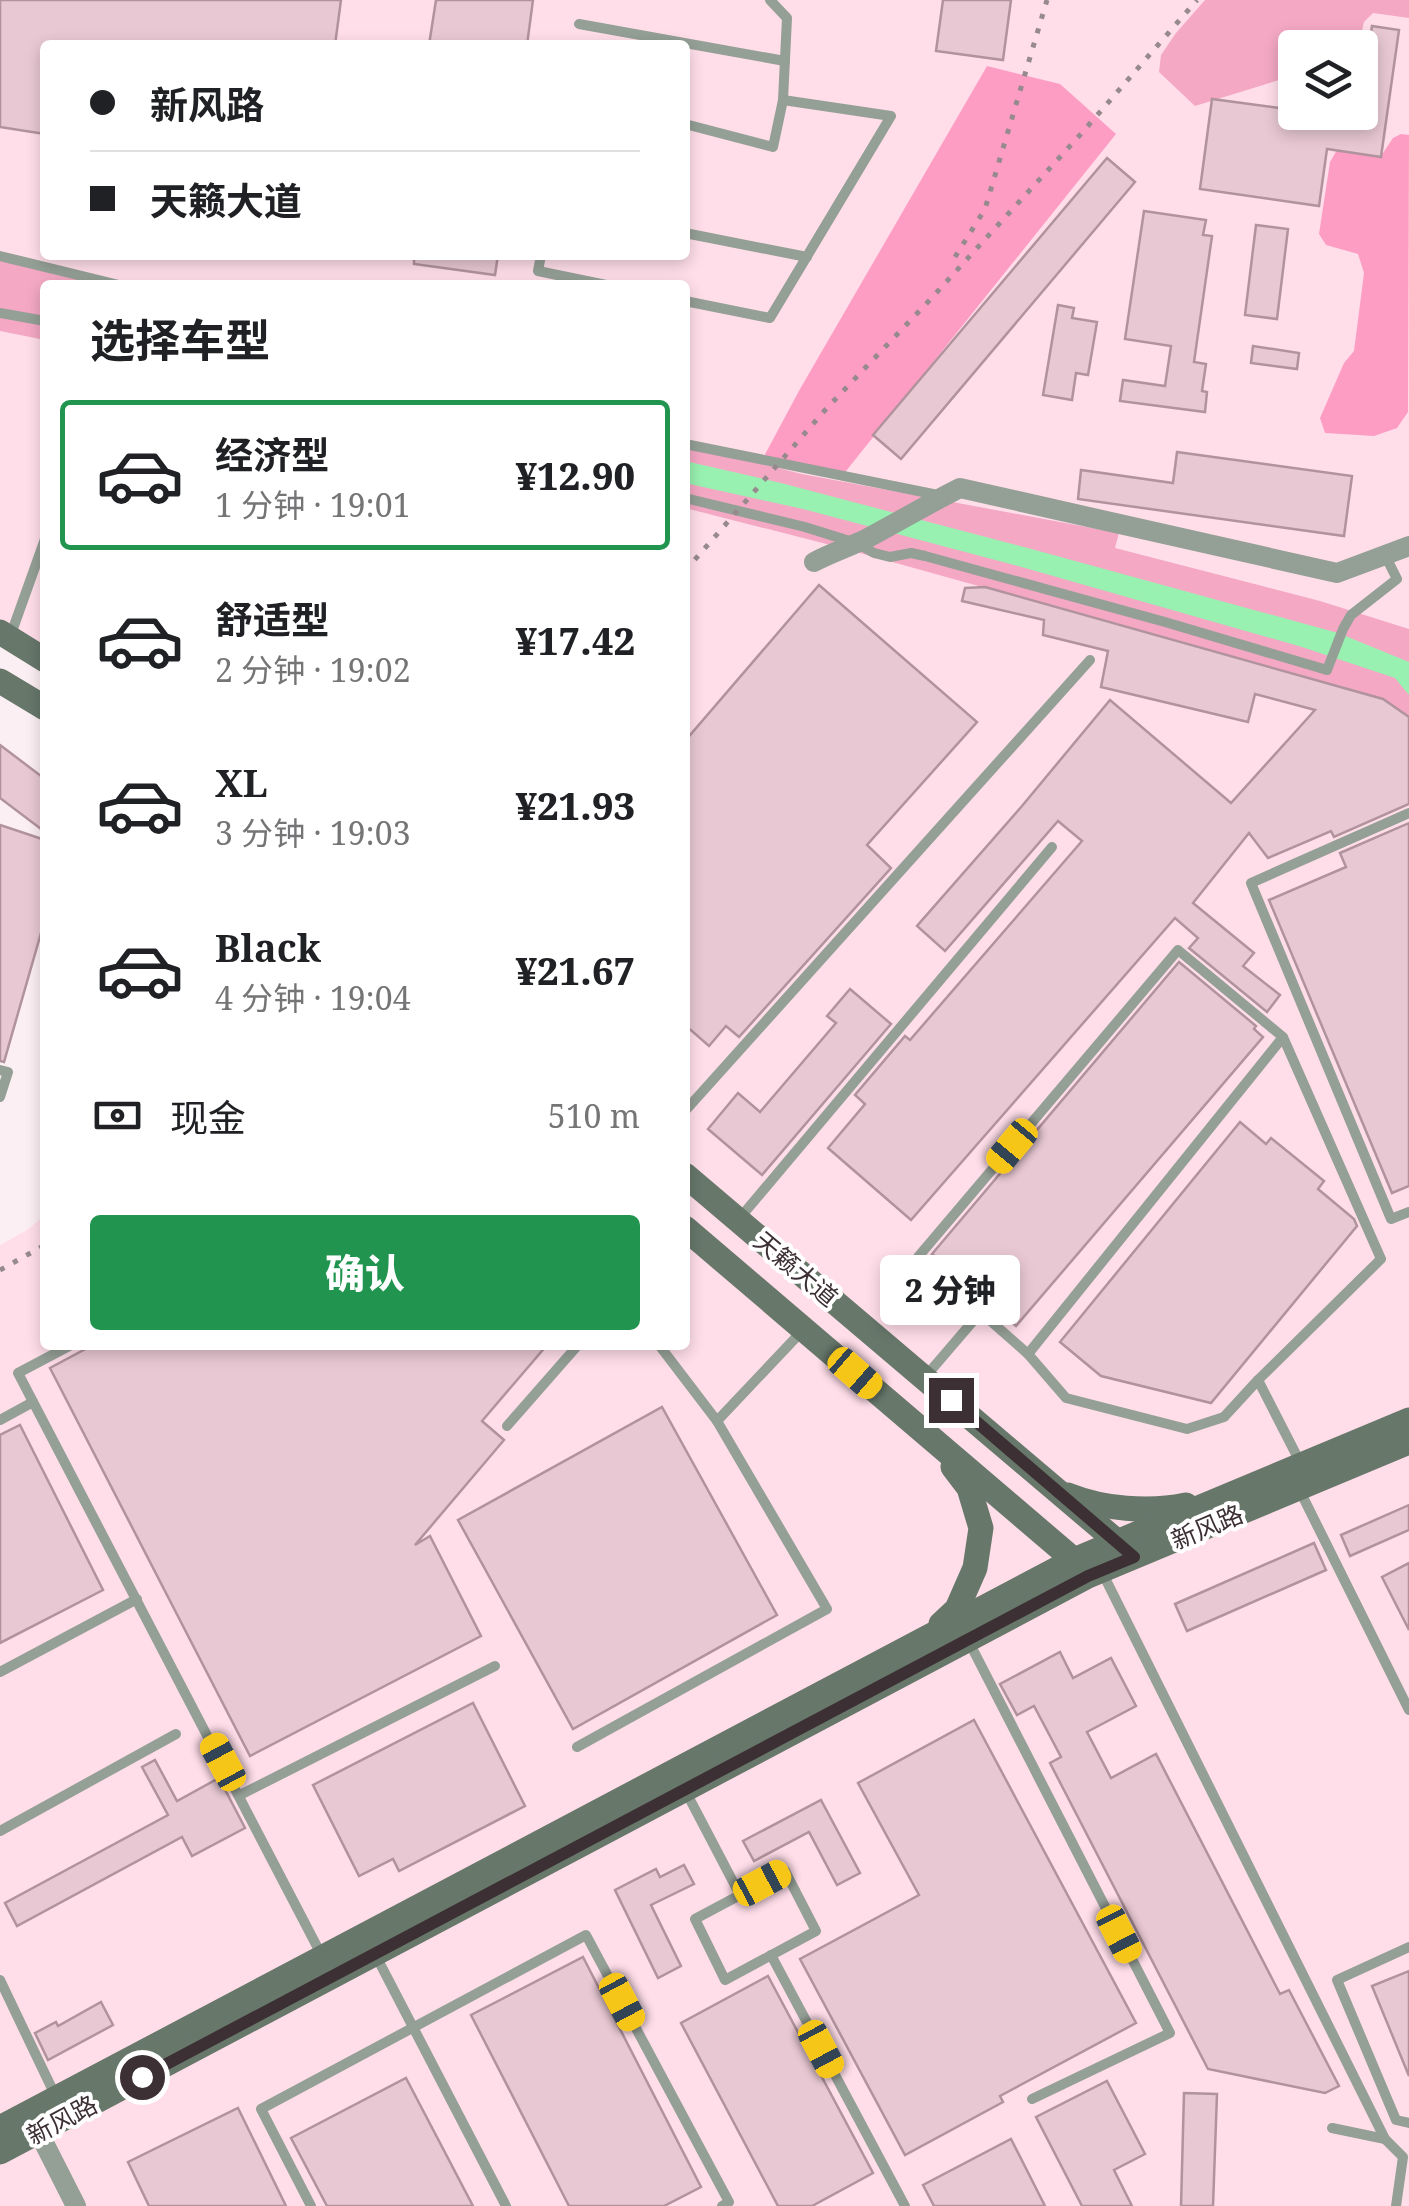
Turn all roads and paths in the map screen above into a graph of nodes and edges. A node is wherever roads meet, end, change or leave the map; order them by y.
1 (770, 0) edge
2 (579, 24) dead end
3 (668, 40) edge
4 (690, 44) edge
5 (785, 61) junction
6 (782, 100) junction
7 (690, 125) edge
8 (690, 234) edge
9 (0, 256) edge
10 (806, 257) junction
11 (539, 260) edge
12 (98, 280) edge
13 (582, 280) edge
14 (690, 302) edge
15 (0, 312) edge
16 (40, 320) edge
17 (690, 445) edge
18 (944, 496) junction
19 (690, 499) edge
20 (860, 542) junction
21 (1409, 546) edge
22 (40, 550) edge
23 (1386, 555) junction
24 (814, 562) dead end
25 (5, 635) edge
26 (40, 657) edge
27 (1090, 660) dead end
28 (0, 681) edge
29 (40, 705) edge
30 (1409, 813) edge
31 (1052, 847) dead end
32 (1284, 1037) junction
33 (0, 1070) edge
34 (0, 1098) edge
35 (690, 1105) edge
36 (690, 1179) edge
37 (1409, 1212) edge
38 (738, 1220) junction
39 (690, 1232) edge
40 (980, 1313) junction
41 (803, 1329) junction
42 (62, 1350) edge
43 (574, 1350) edge
44 (664, 1350) edge
45 (1028, 1354) junction
46 (924, 1378) junction
47 (1258, 1380) junction
48 (33, 1402) junction
49 (0, 1420) edge
50 (717, 1420) junction
51 (1409, 1420) edge
52 (506, 1426) dead end
53 (932, 1439) junction
54 (1409, 1442) edge
55 (1300, 1477) junction
56 (1058, 1491) junction
57 (1230, 1495) junction
58 (1126, 1550) junction
59 (1088, 1569) junction
60 (137, 1600) junction
61 (923, 1640) junction
62 (968, 1640) junction
63 (495, 1666) dead end
64 (0, 1672) edge
65 (1409, 1710) edge
66 (176, 1734) dead end
67 (578, 1746) dead end
68 (684, 1789) junction
69 (240, 1795) junction
70 (0, 1831) edge
71 (740, 1895) junction
72 (1409, 1947) edge
73 (374, 1953) junction
74 (770, 1955) junction
75 (323, 1957) junction
76 (0, 1980) edge
77 (412, 2027) junction
78 (57, 2098) junction
79 (1032, 2099) dead end
80 (1409, 2123) edge
81 (0, 2128) edge
82 (1332, 2128) dead end
83 (39, 2133) junction
84 (1385, 2139) junction
85 (0, 2152) edge
86 (76, 2206) edge
87 (312, 2206) edge
88 (506, 2206) edge
89 (722, 2206) edge
90 (906, 2206) edge
91 (1396, 2206) edge

1 - 5 lane
2 - 3 lane
4 - 5 lane
5 - 6 lane
6 - 7 lane
6 - 10 lane
8 - 10 lane
9 - 12 lane
10 - 14 lane
11 - 13 lane
15 - 16 lane
17 - 18 lane
18 - 20 street
18 - 23 street
19 - 20 lane
20 - 23 lane
20 - 24 street
21 - 23 street
22 - 25 lane
25 - 26 street
27 - 35 lane
28 - 29 street
30 - 37 lane
31 - 38 lane
32 - 40 lane
32 - 45 lane
32 - 47 lane
33 - 34 lane
36 - 38 street, 天籁大道
38 - 46 street, 天籁大道
39 - 41 street, 天籁大道
40 - 45 lane
40 - 46 lane
41 - 50 lane
41 - 53 street, 天籁大道
42 - 48 lane
43 - 52 lane
44 - 50 lane
45 - 47 lane
46 - 56 street, 天籁大道
47 - 55 lane
48 - 49 lane
48 - 60 lane
50 - 67 lane
51 - 55 street, 新风路
53 - 59 street, 天籁大道
53 - 61 street
54 - 55 street, 新风路
55 - 57 street, 新风路
55 - 58 street, 新风路
55 - 65 lane
56 - 57 street
56 - 58 street, 天籁大道
57 - 58 street, 新风路
58 - 59 street, 新风路
59 - 61 street, 新风路
59 - 62 street, 新风路
59 - 84 lane
60 - 64 lane
60 - 69 lane
61 - 75 street, 新风路
62 - 68 street, 新风路
62 - 79 lane
63 - 69 lane
66 - 70 lane
68 - 71 lane
68 - 73 street, 新风路
69 - 75 lane
71 - 74 lane
71 - 74 lane
72 - 80 lane
73 - 77 lane
73 - 83 street, 新风路
74 - 90 lane
75 - 78 street, 新风路
76 - 78 lane
77 - 87 lane
77 - 88 lane
77 - 89 lane
78 - 81 street, 新风路
82 - 84 lane
83 - 85 street, 新风路
83 - 86 street
84 - 91 lane

